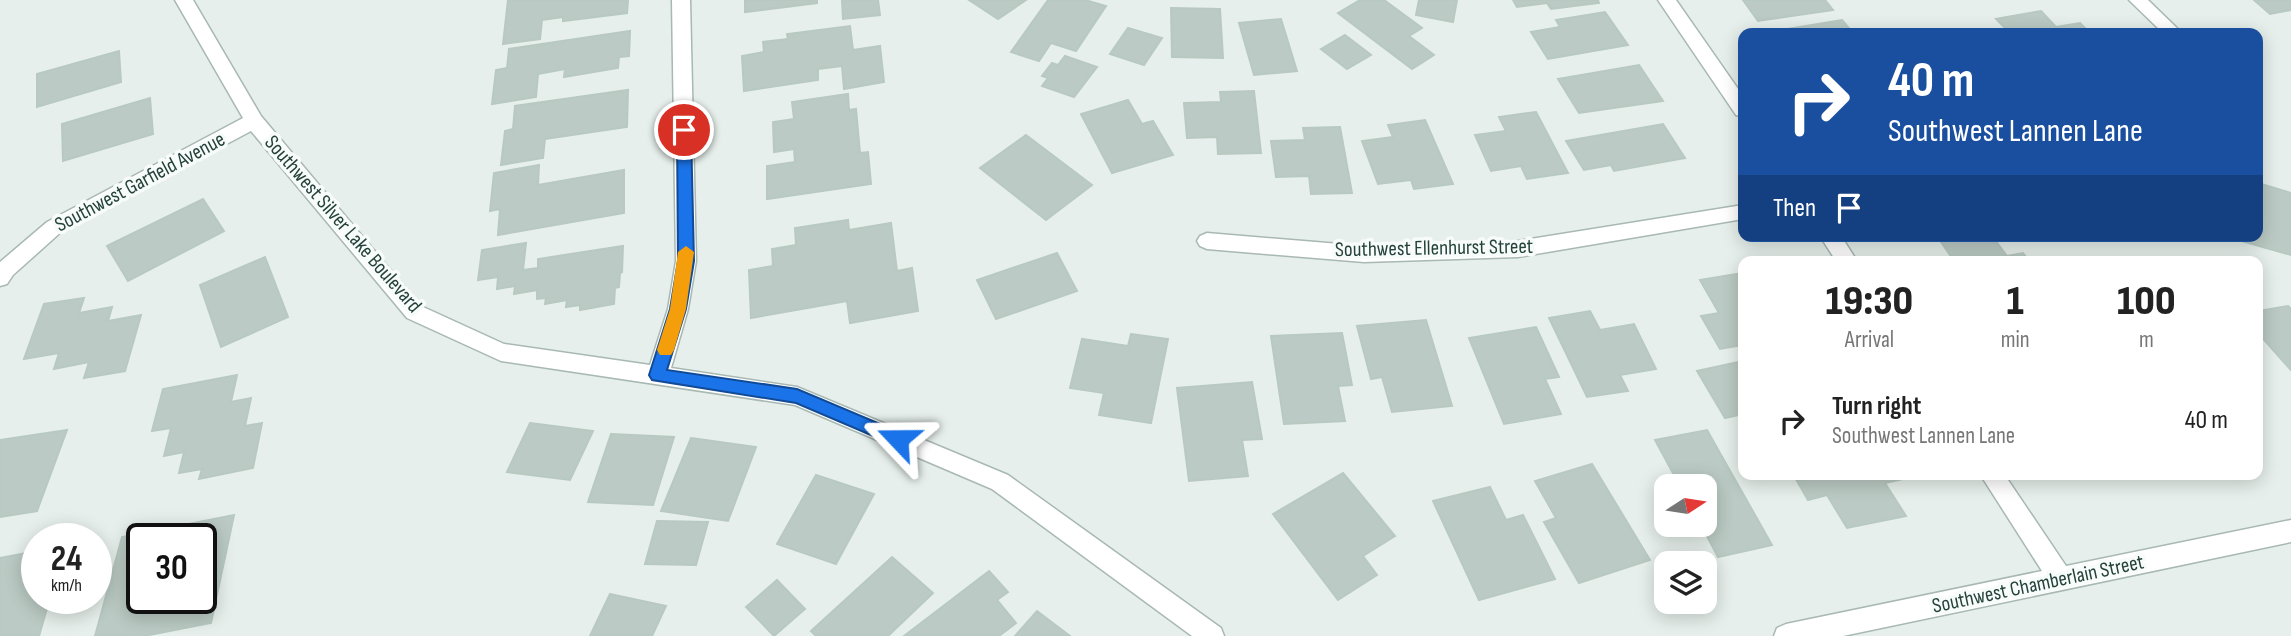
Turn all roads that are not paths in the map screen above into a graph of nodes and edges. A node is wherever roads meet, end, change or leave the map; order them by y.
1 (184, 0) edge
2 (681, 0) edge
3 (1667, 0) edge
4 (2138, 0) edge
5 (2168, 28) edge
6 (1738, 103) edge
7 (254, 121) junction
8 (1738, 213) edge
9 (1207, 241) dead end
10 (0, 278) edge
11 (657, 375) junction
12 (1995, 480) edge
13 (2291, 531) edge
14 (2061, 579) junction
15 (1212, 636) edge
16 (1786, 636) edge

1 - 7 street, Southwest Silver Lake Boulevard
2 - 11 street
3 - 6 street
4 - 5 street
7 - 10 street, Southwest Garfield Avenue
7 - 11 street, Southwest Silver Lake Boulevard
8 - 9 street, Southwest Ellenhurst Street
11 - 15 street, Southwest Silver Lake Boulevard
12 - 14 street
13 - 14 street, Southwest Chamberlain Street
14 - 16 street, Southwest Chamberlain Street

